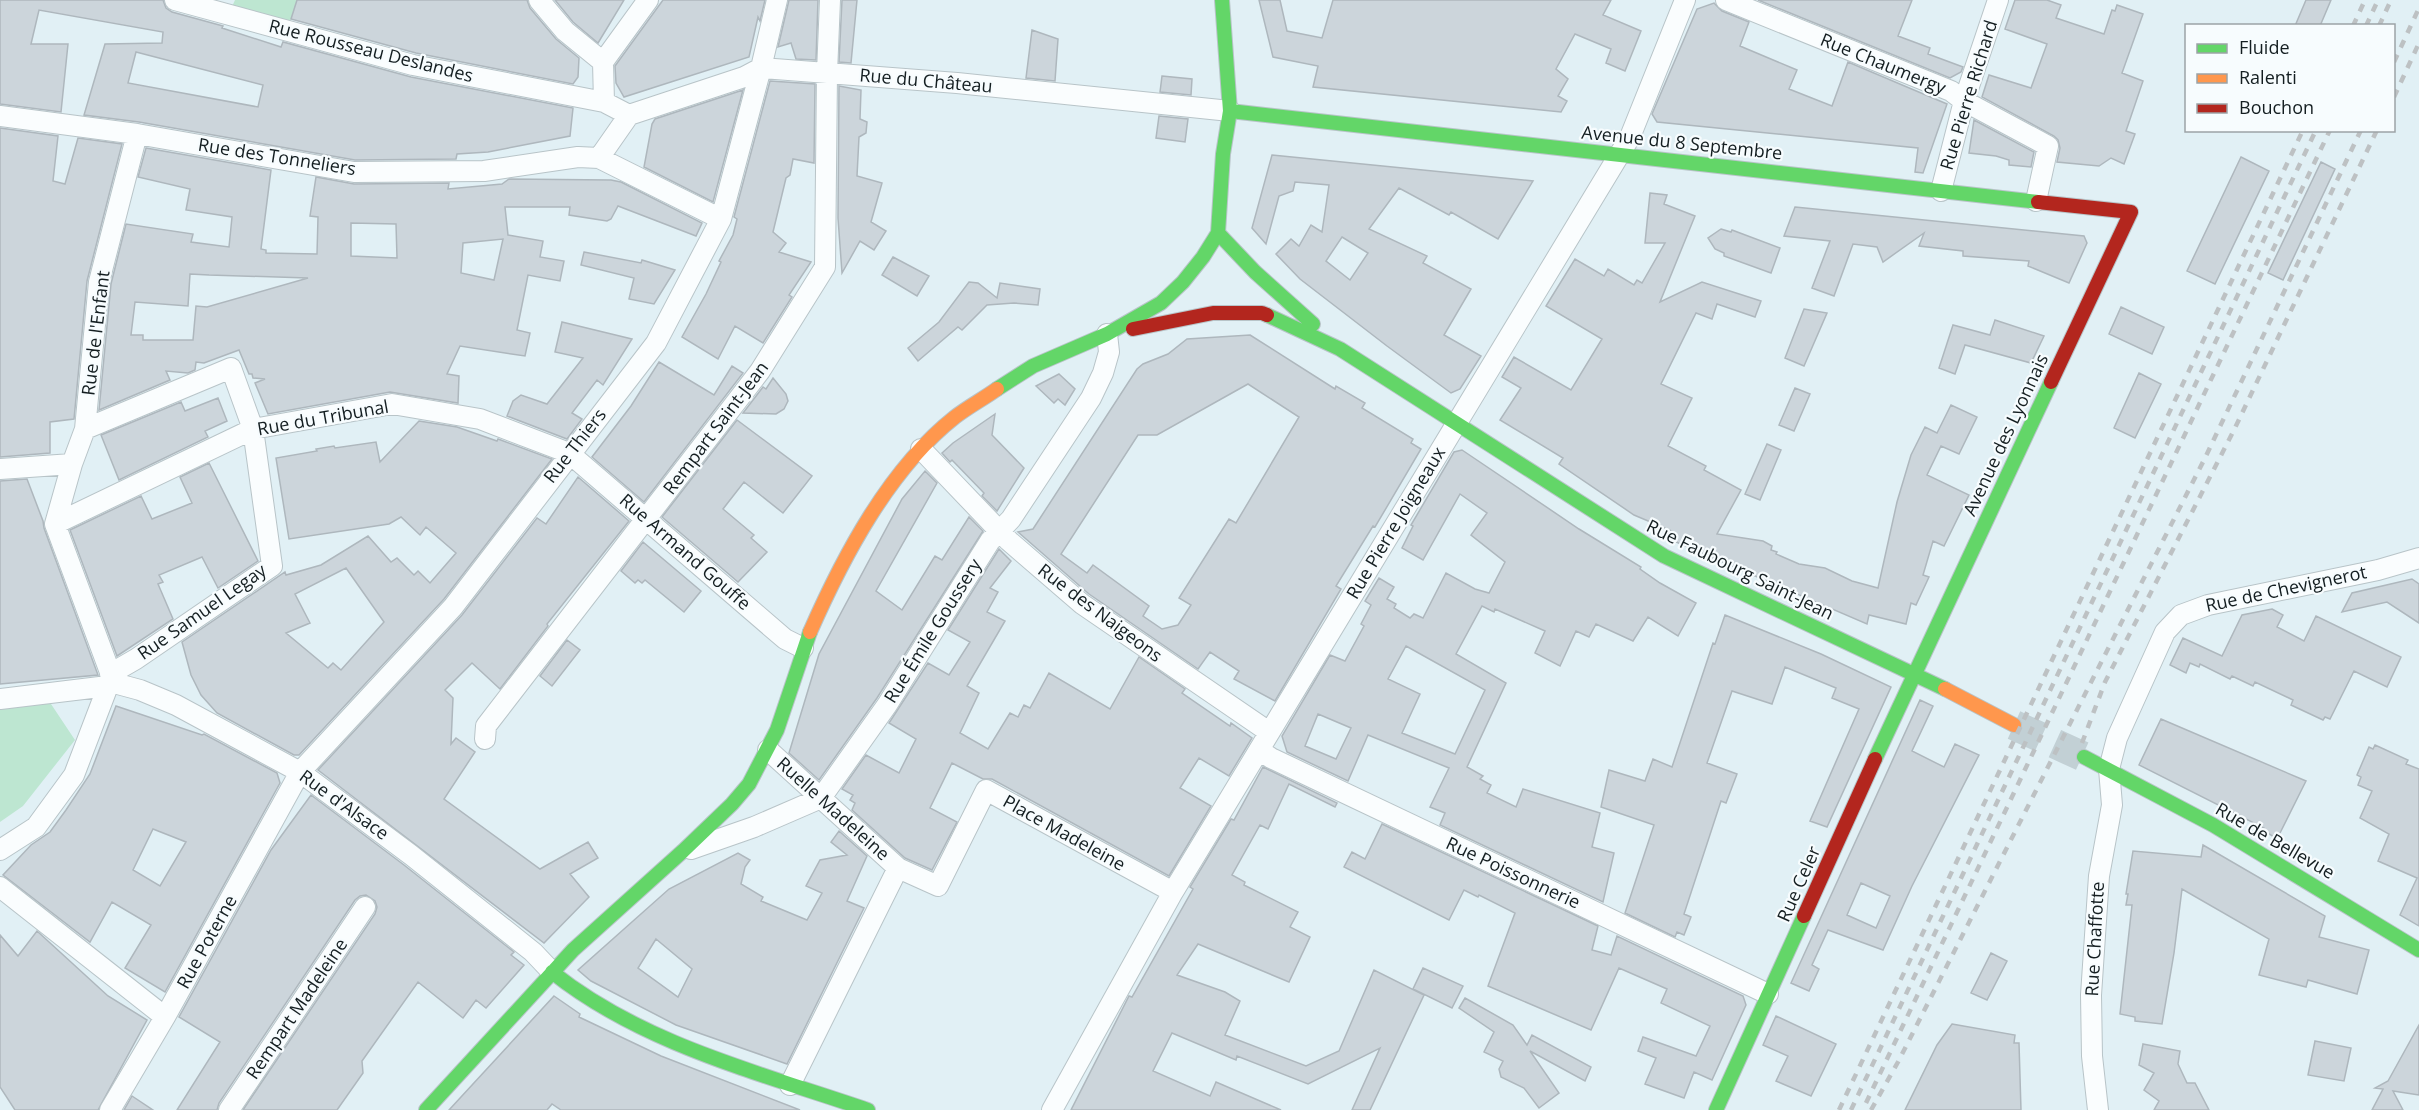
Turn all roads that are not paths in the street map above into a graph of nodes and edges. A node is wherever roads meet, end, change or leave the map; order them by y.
1 (175, 0) edge
2 (539, 0) edge
3 (648, 0) edge
4 (777, 0) edge
5 (830, 0) edge
6 (1222, 0) edge
7 (1685, 0) edge
8 (1726, 0) edge
9 (1998, 0) edge
10 (603, 62) junction
11 (761, 68) junction
12 (827, 73) junction
13 (1964, 101) junction
14 (604, 102) junction
15 (1230, 111) junction
16 (629, 115) junction
17 (0, 116) edge
18 (137, 134) junction
19 (1618, 154) junction
20 (599, 158) junction
21 (1941, 190) junction
22 (2036, 201) junction
23 (2131, 212) joint
24 (721, 219) junction
25 (1218, 233) junction
26 (1107, 334) junction
27 (1340, 349) junction
28 (1458, 422) junction
29 (85, 429) junction
30 (253, 429) junction
31 (921, 449) junction
32 (569, 453) junction
33 (72, 464) junction
34 (0, 469) edge
35 (647, 520) junction
36 (55, 524) junction
37 (999, 530) junction
38 (2419, 558) edge
39 (803, 648) junction
40 (1916, 673) junction
41 (111, 681) junction
42 (0, 699) edge
43 (2014, 725) tunnel mouth
44 (1269, 732) junction
45 (485, 739) dead end
46 (768, 750) junction
47 (1259, 750) junction
48 (2084, 758) tunnel mouth
49 (2109, 769) junction
50 (300, 772) junction
51 (821, 798) junction
52 (0, 850) edge
53 (683, 851) junction
54 (898, 868) junction
55 (0, 886) edge
56 (1173, 892) junction
57 (365, 907) dead end
58 (2419, 950) edge
59 (552, 972) junction
60 (1768, 994) junction
61 (165, 1017) junction
62 (790, 1084) junction
63 (110, 1110) edge
64 (230, 1110) edge
65 (426, 1110) edge
66 (868, 1110) edge
67 (1052, 1110) edge
68 (1716, 1110) edge
69 (2098, 1110) edge

1 - 14 street, Rue Rousseau Deslandes
2 - 10 street
3 - 10 street
4 - 11 street, Rue Thiers
5 - 12 street, Rempart Saint-Jean
6 - 15 main road
7 - 19 street, Rue Pierre Joigneaux
8 - 13 street, Rue Chaumergy
9 - 13 street, Rue Pierre Richard
10 - 14 street
11 - 12 street, Rue du Château
11 - 16 street, Rue du Château
11 - 24 street, Rue Thiers
12 - 15 street, Rue du Château
12 - 35 street, Rempart Saint-Jean
13 - 21 street, Rue Pierre Richard
13 - 22 street, Rue Chaumergy
14 - 16 street, Rue Rousseau Deslandes
15 - 19 main road, Avenue du 8 Septembre
15 - 25 main road
16 - 20 street
17 - 18 street, Rue des Tonneliers
18 - 20 street, Rue des Tonneliers
18 - 29 street, Rue de l'Enfant
19 - 21 main road, Avenue du 8 Septembre
19 - 28 street, Rue Pierre Joigneaux
20 - 24 street, Rue des Tonneliers
21 - 22 main road, Avenue du 8 Septembre
22 - 23 main road, Avenue du 8 Septembre
23 - 40 main road, Avenue des Lyonnais
24 - 32 street, Rue Thiers
25 - 26 main road
25 - 27 main road
26 - 27 main road
26 - 31 main road
26 - 37 street, Rue Émile Goussery
27 - 28 main road, Rue Faubourg Saint-Jean
28 - 40 main road, Rue Faubourg Saint-Jean
28 - 44 street, Rue Pierre Joigneaux
29 - 30 street
29 - 33 street, Rue de l'Enfant
30 - 32 street, Rue du Tribunal
30 - 36 street, Rue du Tribunal
30 - 41 street, Rue Samuel Legay
31 - 37 street, Rue des Naigeons
31 - 39 main road
32 - 35 street, Rue Armand Gouffe
32 - 50 street, Rue Thiers
33 - 34 street
33 - 36 street, Rue de l'Enfant
35 - 39 street, Rue Armand Gouffe
35 - 45 street, Rempart Saint-Jean
36 - 41 street
37 - 44 street, Rue des Naigeons
37 - 51 street, Rue Émile Goussery
38 - 49 street, Rue de Chevignerot
39 - 46 main road
40 - 43 main road, Rue Faubourg Saint-Jean
40 - 60 main road, Rue Celer
41 - 42 street
41 - 50 street, Rue d'Alsace
41 - 52 street
44 - 47 street, Rue Pierre Joigneaux
46 - 51 street, Ruelle Madeleine
46 - 53 main road
47 - 56 street, Rue Pierre Joigneaux
47 - 60 street, Rue Poissonnerie
48 - 49 main road
49 - 58 main road, Rue de Bellevue
49 - 69 street, Rue Chaffotte
50 - 59 street, Rue d'Alsace
50 - 61 street, Rue Poterne
51 - 53 street
51 - 54 street, Ruelle Madeleine
53 - 59 main road
54 - 56 street, Place Madeleine
54 - 62 street
55 - 61 street
56 - 67 street
57 - 64 street, Rempart Madeleine
59 - 62 main road
59 - 65 main road
60 - 68 main road, Rue Celer
61 - 63 street, Rue Poterne
62 - 66 main road

